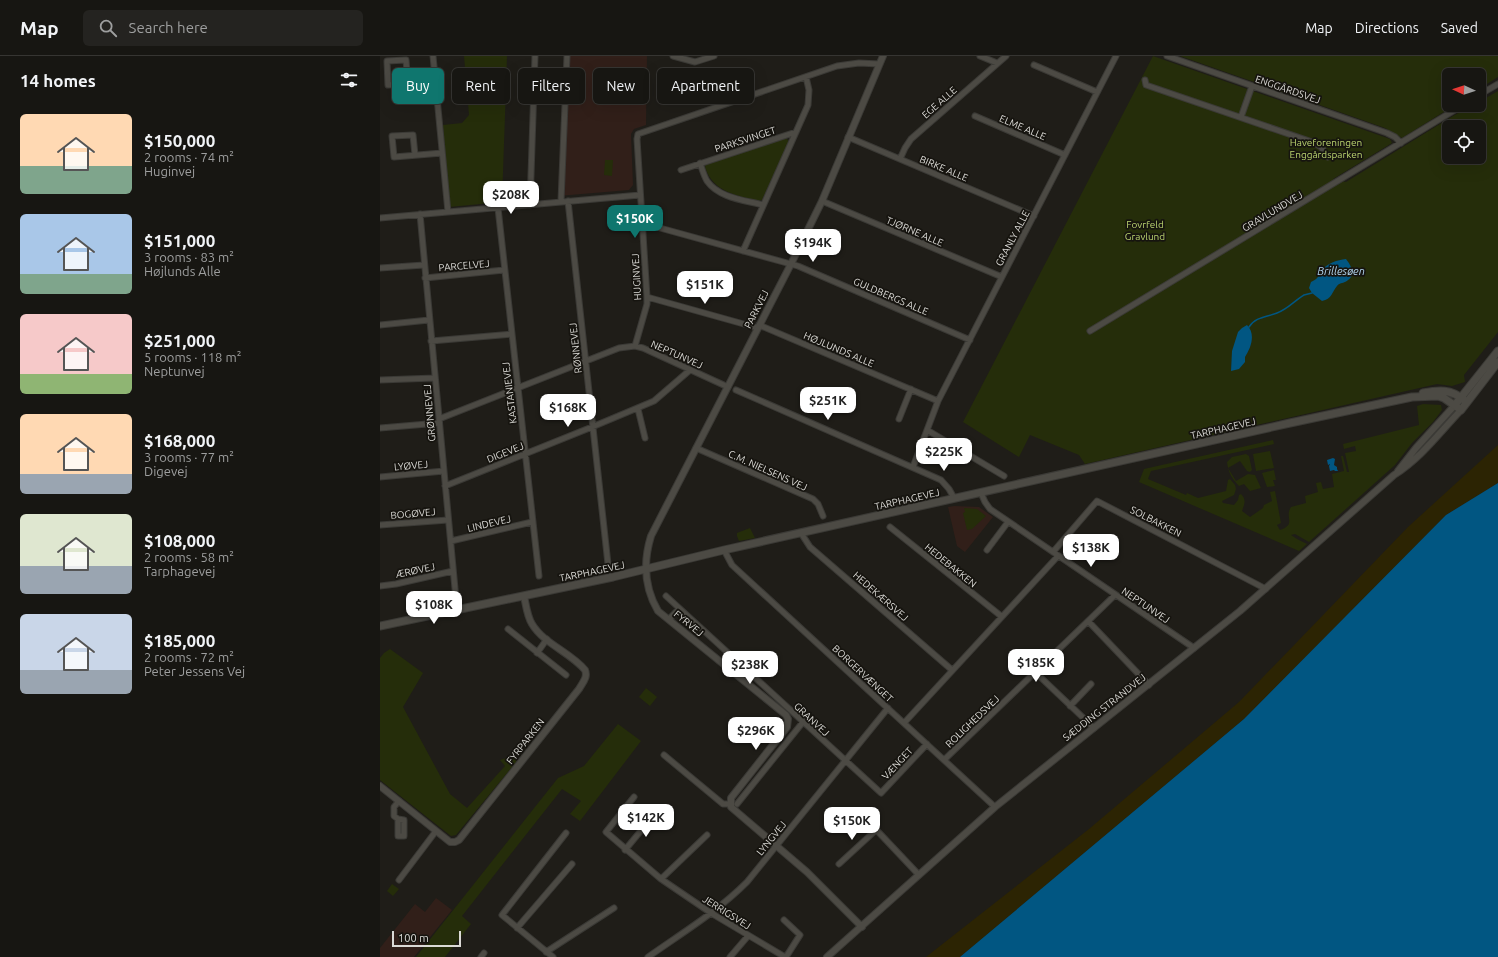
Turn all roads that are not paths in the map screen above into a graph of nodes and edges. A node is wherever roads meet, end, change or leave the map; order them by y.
1 (433, 56) edge
2 (535, 56) edge
3 (567, 56) edge
4 (673, 56) edge
5 (714, 56) edge
6 (883, 56) edge
7 (980, 56) edge
8 (1006, 56) edge
9 (1116, 56) edge
10 (1167, 56) edge
11 (997, 63) junction
12 (879, 64) junction
13 (1034, 65) dead end
14 (434, 68) edge
15 (806, 77) junction
16 (1145, 80) dead end
17 (408, 84) joint
18 (1498, 84) edge
19 (1252, 86) junction
20 (1486, 91) edge
21 (1097, 92) junction
22 (437, 104) edge
23 (1452, 112) edge
24 (975, 116) dead end
25 (1241, 117) junction
26 (796, 132) junction
27 (848, 137) junction
28 (1401, 143) junction
29 (442, 153) junction
30 (415, 155) junction
31 (1065, 155) junction
32 (1328, 157) dead end
33 (900, 159) junction
34 (700, 164) junction
35 (681, 170) dead end
36 (640, 195) junction
37 (561, 201) junction
38 (568, 201) junction
39 (822, 201) junction
40 (530, 204) junction
41 (763, 205) junction
42 (498, 208) junction
43 (448, 212) junction
44 (420, 214) junction
45 (1034, 216) junction
46 (380, 218) edge
47 (642, 223) junction
48 (743, 251) junction
49 (791, 264) junction
50 (424, 265) junction
51 (380, 268) edge
52 (504, 270) junction
53 (1002, 277) junction
54 (425, 278) junction
55 (647, 297) junction
56 (429, 320) junction
57 (380, 325) edge
58 (759, 327) junction
59 (1090, 331) dead end
60 (512, 334) junction
61 (970, 340) junction
62 (431, 341) junction
63 (635, 346) junction
64 (1498, 350) edge
65 (585, 361) junction
66 (1498, 362) edge
67 (690, 370) junction
68 (435, 378) junction
69 (380, 380) edge
70 (728, 387) junction
71 (518, 388) junction
72 (911, 389) junction
73 (736, 390) dead end
74 (1412, 397) junction
75 (1461, 397) junction
76 (938, 401) junction
77 (1467, 402) junction
78 (1455, 405) junction
79 (638, 409) junction
80 (1461, 410) junction
81 (899, 418) dead end
82 (439, 421) junction
83 (1438, 425) junction
84 (592, 427) junction
85 (380, 428) edge
86 (927, 430) junction
87 (645, 438) dead end
88 (1424, 440) junction
89 (1432, 444) junction
90 (696, 448) junction
91 (525, 454) junction
92 (913, 467) junction
93 (444, 471) junction
94 (1394, 475) junction
95 (1004, 476) dead end
96 (380, 477) edge
97 (445, 486) junction
98 (981, 493) junction
99 (954, 498) junction
100 (823, 516) dead end
101 (448, 520) junction
102 (532, 522) junction
103 (1008, 522) junction
104 (380, 525) edge
105 (890, 527) dead end
106 (802, 532) junction
107 (450, 541) junction
108 (724, 550) junction
109 (987, 550) dead end
110 (1053, 552) junction
111 (1058, 556) junction
112 (608, 564) dead end
113 (646, 569) junction
114 (453, 571) junction
115 (539, 576) dead end
116 (380, 586) edge
117 (1266, 589) junction
118 (1115, 595) junction
119 (524, 596) junction
120 (666, 596) dead end
121 (679, 609) junction
122 (457, 610) junction
123 (1001, 616) junction
124 (669, 619) junction
125 (1088, 621) junction
126 (380, 627) edge
127 (508, 629) dead end
128 (547, 639) junction
129 (1194, 648) junction
130 (538, 652) junction
131 (952, 670) junction
132 (1035, 672) junction
133 (566, 675) dead end
134 (1091, 684) dead end
135 (1149, 685) junction
136 (1070, 706) junction
137 (888, 708) junction
138 (803, 722) junction
139 (904, 723) junction
140 (1094, 728) junction
141 (927, 744) junction
142 (664, 756) dead end
143 (944, 760) junction
144 (845, 761) junction
145 (380, 786) edge
146 (740, 786) junction
147 (747, 791) junction
148 (634, 797) dead end
149 (399, 801) junction
150 (733, 804) junction
151 (995, 807) junction
152 (653, 816) dead end
153 (398, 819) dead end
154 (868, 821) dead end
155 (876, 830) junction
156 (436, 831) junction
157 (566, 833) dead end
158 (707, 834) dead end
159 (776, 846) junction
160 (626, 850) junction
161 (572, 864) dead end
162 (839, 864) dead end
163 (919, 875) junction
164 (660, 879) junction
165 (400, 880) dead end
166 (614, 908) dead end
167 (711, 913) junction
168 (784, 920) dead end
169 (862, 926) junction
170 (517, 928) junction
171 (748, 936) junction
172 (546, 952) junction
173 (553, 957) edge
174 (648, 957) edge
175 (730, 957) edge
176 (786, 957) edge
177 (827, 957) edge

1 - 14 street
2 - 40 street
3 - 37 street
4 - 5 street
6 - 12 street, PARKVEJ
7 - 11 street
8 - 11 street, EGE ALLE
9 - 21 street, GRANLY ALLE
10 - 19 street, ENGGÅRDSVEJ
11 - 33 street, EGE ALLE
12 - 15 street
12 - 27 street, PARKVEJ
13 - 21 street
15 - 26 street
15 - 36 street, HUGINVEJ
16 - 25 street
17 - 17 street
18 - 20 street
19 - 25 street
19 - 28 street, ENGGÅRDSVEJ
21 - 31 street, GRANLY ALLE
22 - 29 street
23 - 28 street, GRAVLUNDVEJ
24 - 31 street, ELME ALLE
25 - 32 street
26 - 34 street, PARKSVINGET
26 - 41 street
27 - 33 street, BIRKE ALLE
27 - 39 street, PARKVEJ
28 - 59 street, GRAVLUNDVEJ
29 - 30 street
29 - 43 street
30 - 30 street
31 - 45 street, GRANLY ALLE
33 - 45 street, BIRKE ALLE
34 - 35 street, PARKSVINGET
34 - 41 street
36 - 38 street
36 - 47 street, HUGINVEJ
37 - 38 street
37 - 40 street
38 - 65 street, RØNNEVEJ
39 - 49 street, PARKVEJ
39 - 53 street, TJØRNE ALLE
40 - 42 street
41 - 48 street
42 - 43 street
42 - 52 street, KASTANIEVEJ
43 - 44 street
44 - 46 street
44 - 50 street, GRØNNEVEJ
45 - 53 street, GRANLY ALLE
47 - 48 street, GULDBERGS ALLE
47 - 55 street, HUGINVEJ
48 - 49 street, GULDBERGS ALLE
49 - 58 street, PARKVEJ
49 - 61 street, GULDBERGS ALLE
50 - 51 street
50 - 54 street, GRØNNEVEJ
52 - 54 street, PARCELVEJ
52 - 60 street, KASTANIEVEJ
53 - 61 street, GRANLY ALLE
54 - 56 street, GRØNNEVEJ
55 - 58 street, HØJLUNDS ALLE
55 - 63 street, HUGINVEJ
56 - 57 street
56 - 62 street, GRØNNEVEJ
58 - 70 street, PARKVEJ
58 - 72 street, HØJLUNDS ALLE
60 - 62 street
60 - 71 street, KASTANIEVEJ
61 - 76 street, GRANLY ALLE
62 - 68 street, GRØNNEVEJ
63 - 65 street, NEPTUNVEJ
63 - 67 street, NEPTUNVEJ
64 - 75 main road, SÆDDING STRANDVEJ
65 - 71 street, NEPTUNVEJ
65 - 84 street, RØNNEVEJ
66 - 77 main road, SÆDDING STRANDVEJ
67 - 70 street, NEPTUNVEJ
67 - 79 street, DIGEVEJ
68 - 69 street
68 - 82 street, GRØNNEVEJ
70 - 90 street, PARKVEJ
71 - 82 street, NEPTUNVEJ
71 - 91 street, KASTANIEVEJ
72 - 76 street, HØJLUNDS ALLE
72 - 81 street
73 - 92 street
74 - 75 main road, TARPHAGEVEJ
74 - 78 main road, TARPHAGEVEJ
74 - 98 main road, TARPHAGEVEJ
75 - 77 main road, TARPHAGEVEJ
75 - 78 main road, SÆDDING STRANDVEJ
76 - 86 street, GRANLY ALLE
77 - 80 main road, SÆDDING STRANDVEJ
78 - 80 main road, TARPHAGEVEJ
78 - 83 street, SÆDDING STRANDVEJ
79 - 84 street, DIGEVEJ
79 - 87 street
80 - 89 street, SÆDDING STRANDVEJ
82 - 85 street, NEPTUNVEJ
82 - 93 street, GRØNNEVEJ
83 - 88 street, SÆDDING STRANDVEJ
83 - 89 street
84 - 91 street, DIGEVEJ
84 - 112 street, RØNNEVEJ
86 - 92 street, GRANLY ALLE
86 - 95 street
88 - 89 street
88 - 94 street, SÆDDING STRANDVEJ
89 - 94 street, SÆDDING STRANDVEJ
90 - 100 street, C.M. NIELSENS VEJ
90 - 113 street, PARKVEJ
91 - 97 street, DIGEVEJ
91 - 102 street, KASTANIEVEJ
92 - 99 street
93 - 96 street, LYØVEJ
93 - 97 street, GRØNNEVEJ
94 - 117 street, SÆDDING STRANDVEJ
97 - 101 street, GRØNNEVEJ
98 - 99 main road, TARPHAGEVEJ
98 - 103 street, NEPTUNVEJ
99 - 106 main road, TARPHAGEVEJ
101 - 104 street, BOGØVEJ
101 - 107 street, GRØNNEVEJ
102 - 107 street, LINDEVEJ
102 - 115 street, KASTANIEVEJ
103 - 109 street
103 - 110 street, NEPTUNVEJ
105 - 123 street, HEDEBAKKEN
106 - 108 main road, TARPHAGEVEJ
106 - 131 street, HEDEKÆRSVEJ
107 - 114 street, GRØNNEVEJ
108 - 113 main road, TARPHAGEVEJ
108 - 137 street, BORGERVÆNGET
110 - 111 street, NEPTUNVEJ
110 - 117 street, SOLBAKKEN
111 - 118 street, NEPTUNVEJ
111 - 123 street
113 - 119 main road, TARPHAGEVEJ
113 - 124 street, FYRVEJ
114 - 116 street, ÆRØVEJ
114 - 122 street, GRØNNEVEJ
117 - 129 street, SÆDDING STRANDVEJ
118 - 125 street, ROLIGHEDSVEJ
118 - 129 street, NEPTUNVEJ
119 - 122 main road, TARPHAGEVEJ
119 - 128 street, FYRPARKEN
120 - 121 street, GRANVEJ
121 - 124 street
121 - 138 street, GRANVEJ
122 - 126 main road, TARPHAGEVEJ
123 - 131 street
124 - 146 street, FYRVEJ
125 - 132 street, ROLIGHEDSVEJ
125 - 135 street
127 - 130 street
128 - 130 street
128 - 156 street, FYRPARKEN
129 - 135 street, SÆDDING STRANDVEJ
130 - 133 street
131 - 139 street
132 - 136 street
132 - 143 street, ROLIGHEDSVEJ
134 - 136 street
135 - 140 street, SÆDDING STRANDVEJ
136 - 140 street
137 - 139 street, BORGERVÆNGET
137 - 144 street, LYNGVEJ
138 - 144 street, GRANVEJ
138 - 147 street
139 - 141 street, BORGERVÆNGET
140 - 151 street, SÆDDING STRANDVEJ
141 - 143 street, BORGERVÆNGET
141 - 144 street, VÆNGET
142 - 150 street
143 - 151 street, BORGERVÆNGET
144 - 159 street, LYNGVEJ
145 - 149 street, FYRPARKEN
146 - 147 street
146 - 150 street, FYRVEJ
147 - 150 street
148 - 160 street, JERRIGSVEJ
149 - 153 street
149 - 156 street, FYRPARKEN
150 - 159 street
151 - 163 street, SÆDDING STRANDVEJ
152 - 160 street
154 - 155 street
155 - 162 street
155 - 163 street
156 - 165 street
157 - 170 street
158 - 164 street
159 - 167 street, LYNGVEJ
159 - 169 street
160 - 164 street, JERRIGSVEJ
161 - 170 street
163 - 169 street, SÆDDING STRANDVEJ
164 - 167 street, JERRIGSVEJ
166 - 172 street
167 - 171 street, JERRIGSVEJ
167 - 174 street, LYNGVEJ
168 - 176 street, JERRIGSVEJ
169 - 177 street, SÆDDING STRANDVEJ
170 - 172 street
171 - 175 street
171 - 176 street, JERRIGSVEJ
172 - 173 street

